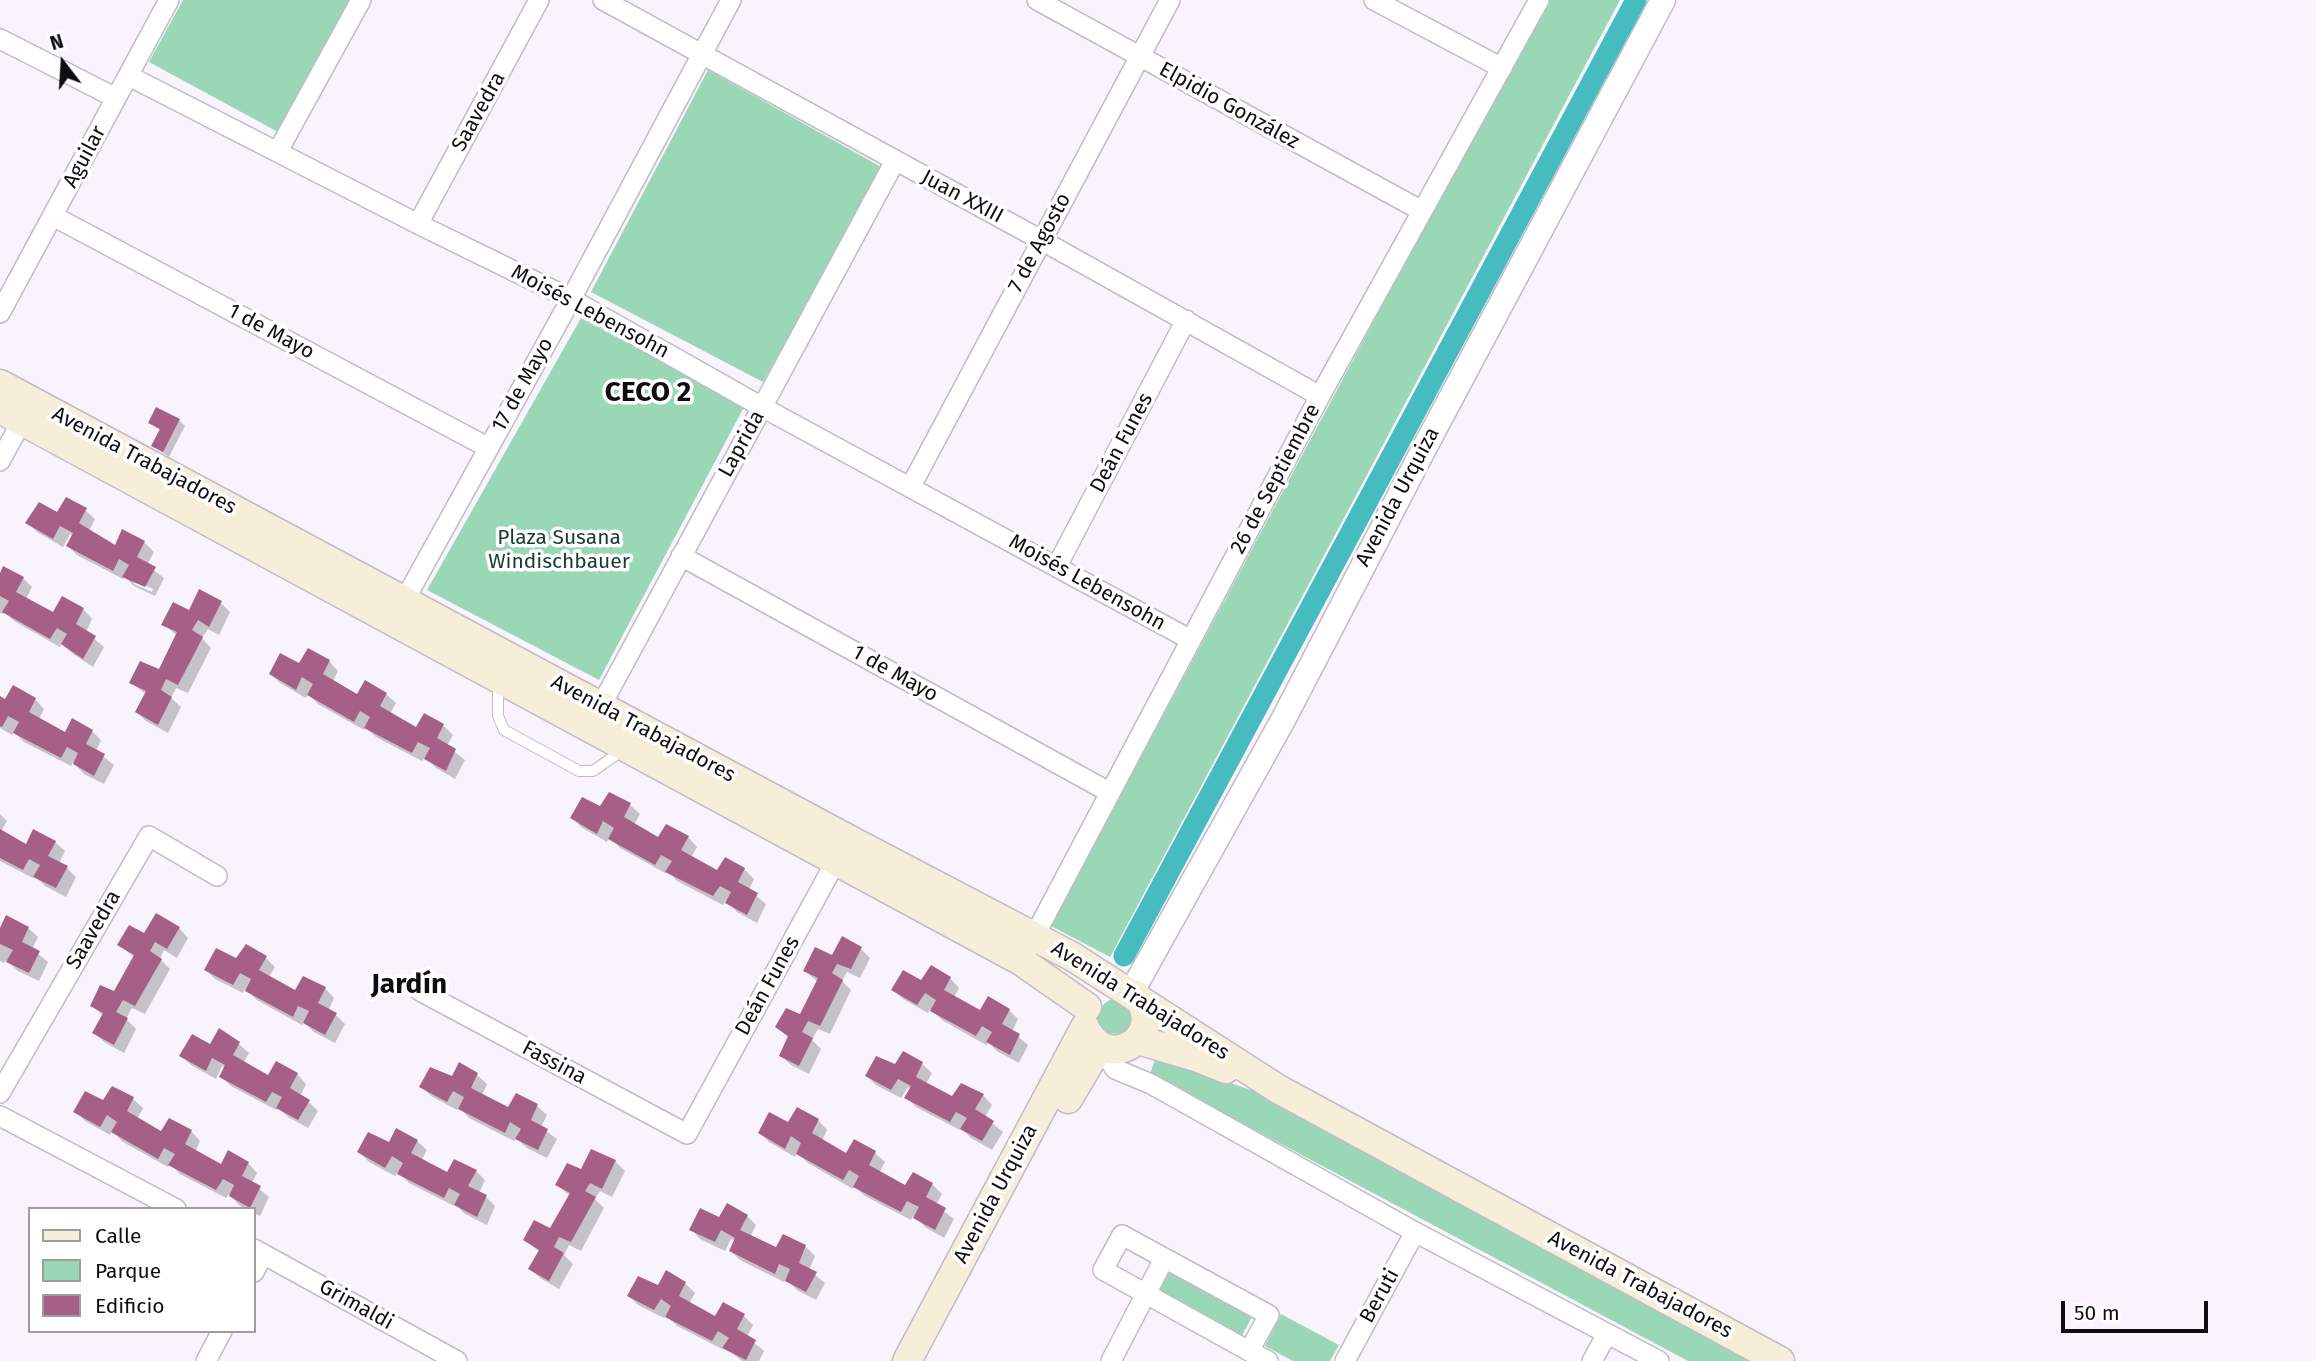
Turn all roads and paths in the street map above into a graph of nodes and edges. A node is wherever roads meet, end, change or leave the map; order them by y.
1 (169, 0) edge
2 (362, 0) edge
3 (540, 0) edge
4 (603, 0) edge
5 (731, 0) edge
6 (1037, 0) edge
7 (1170, 0) edge
8 (1374, 0) edge
9 (1539, 0) edge
10 (1663, 0) edge
11 (0, 39) edge
12 (702, 54) junction
13 (1139, 57) junction
14 (1502, 68) junction
15 (129, 76) junction
16 (116, 98) junction
17 (278, 151) junction
18 (895, 161) junction
19 (1422, 211) junction
20 (53, 216) junction
21 (418, 224) junction
22 (1041, 240) junction
23 (571, 299) junction
24 (0, 313) edge
25 (1186, 320) junction
26 (0, 384) edge
27 (1320, 396) junction
28 (762, 407) junction
29 (18, 411) edge
30 (489, 448) junction
31 (0, 461) edge
32 (911, 486) junction
33 (681, 556) junction
34 (1057, 566) junction
35 (399, 611) junction
36 (1191, 640) junction
37 (499, 679) junction
38 (595, 717) junction
39 (625, 748) junction
40 (1109, 792) junction
41 (844, 851) junction
42 (217, 876) dead end
43 (1033, 936) junction
44 (1021, 961) junction
45 (420, 991) dead end
46 (1131, 992) junction
47 (1093, 1031) junction
48 (1136, 1041) junction
49 (1151, 1084) junction
50 (1278, 1088) junction
51 (0, 1094) edge
52 (0, 1116) edge
53 (687, 1134) joint
54 (172, 1207) edge
55 (1415, 1232) junction
56 (257, 1259) edge
57 (1164, 1259) junction
58 (1146, 1294) junction
59 (221, 1333) edge
60 (1606, 1334) junction
61 (1249, 1351) junction
62 (206, 1361) edge
63 (457, 1361) edge
64 (907, 1361) edge
65 (928, 1361) edge
66 (1111, 1361) edge
67 (1268, 1361) edge
68 (1346, 1361) edge
69 (1592, 1361) edge
70 (1659, 1361) edge
71 (1780, 1361) edge

1 - 15 street, Aguilar
2 - 17 street
3 - 21 street, Saavedra
4 - 12 street, Juan XXIII
5 - 12 street, 17 de Mayo
6 - 13 street, Elpidio González
7 - 13 street, 7 de Agosto
8 - 14 street
9 - 14 street, 26 de Septiembre
10 - 46 street, Avenida Urquiza
11 - 16 street
12 - 18 street, Juan XXIII
12 - 23 street, 17 de Mayo
13 - 19 street, Elpidio González
13 - 22 street, 7 de Agosto
14 - 19 street, 26 de Septiembre
15 - 16 street, Aguilar
15 - 17 street, Moisés Lebensohn
16 - 20 street, Aguilar
17 - 21 street, Moisés Lebensohn
18 - 22 street, Juan XXIII
18 - 28 street, Laprida
19 - 27 street, 26 de Septiembre
20 - 24 street, Aguilar
20 - 30 street, 1 de Mayo
21 - 23 street, Moisés Lebensohn
22 - 25 street, Juan XXIII
22 - 32 street, 7 de Agosto
23 - 28 street, Moisés Lebensohn
23 - 30 street, 17 de Mayo
25 - 27 street, Juan XXIII
25 - 34 street, Deán Funes
26 - 29 main road, Avenida Trabajadores
27 - 36 street, 26 de Septiembre
28 - 32 street, Moisés Lebensohn
28 - 33 street, Laprida
29 - 31 street
29 - 35 main road, Avenida Trabajadores
30 - 35 street, 17 de Mayo
32 - 34 street, Moisés Lebensohn
33 - 38 street, Laprida
33 - 40 street, 1 de Mayo
34 - 36 street, Moisés Lebensohn
35 - 37 main road, Avenida Trabajadores
35 - 38 main road, Avenida Trabajadores
36 - 40 street, 26 de Septiembre
37 - 38 main road, Avenida Trabajadores
37 - 39 lane
38 - 39 main road, Avenida Trabajadores
38 - 41 main road, Avenida Trabajadores
39 - 41 main road, Avenida Trabajadores
40 - 43 street, 26 de Septiembre
41 - 43 main road, Avenida Trabajadores
41 - 44 main road, Avenida Trabajadores
41 - 53 street, Deán Funes
42 - 51 street, Saavedra
43 - 44 street, 26 de Septiembre
43 - 46 main road, Avenida Trabajadores
44 - 47 main road, Avenida Trabajadores
45 - 53 street, Fassina
46 - 47 main road
46 - 48 main road
46 - 50 main road, Avenida Trabajadores
47 - 48 main road
47 - 49 street, Avenida Trabajadores
47 - 64 main road, Avenida Urquiza
47 - 65 main road, Avenida Urquiza
48 - 49 street, Avenida Trabajadores
48 - 50 main road, Avenida Trabajadores
49 - 55 street, Avenida Trabajadores
50 - 71 main road, Avenida Trabajadores
52 - 54 street
55 - 60 street, Avenida Trabajadores
55 - 68 street, Beruti
56 - 63 street, Grimaldi
57 - 58 street
57 - 58 street
57 - 61 street
58 - 61 street
58 - 66 street
59 - 62 street
60 - 69 street
60 - 70 street, Avenida Trabajadores
61 - 67 street

